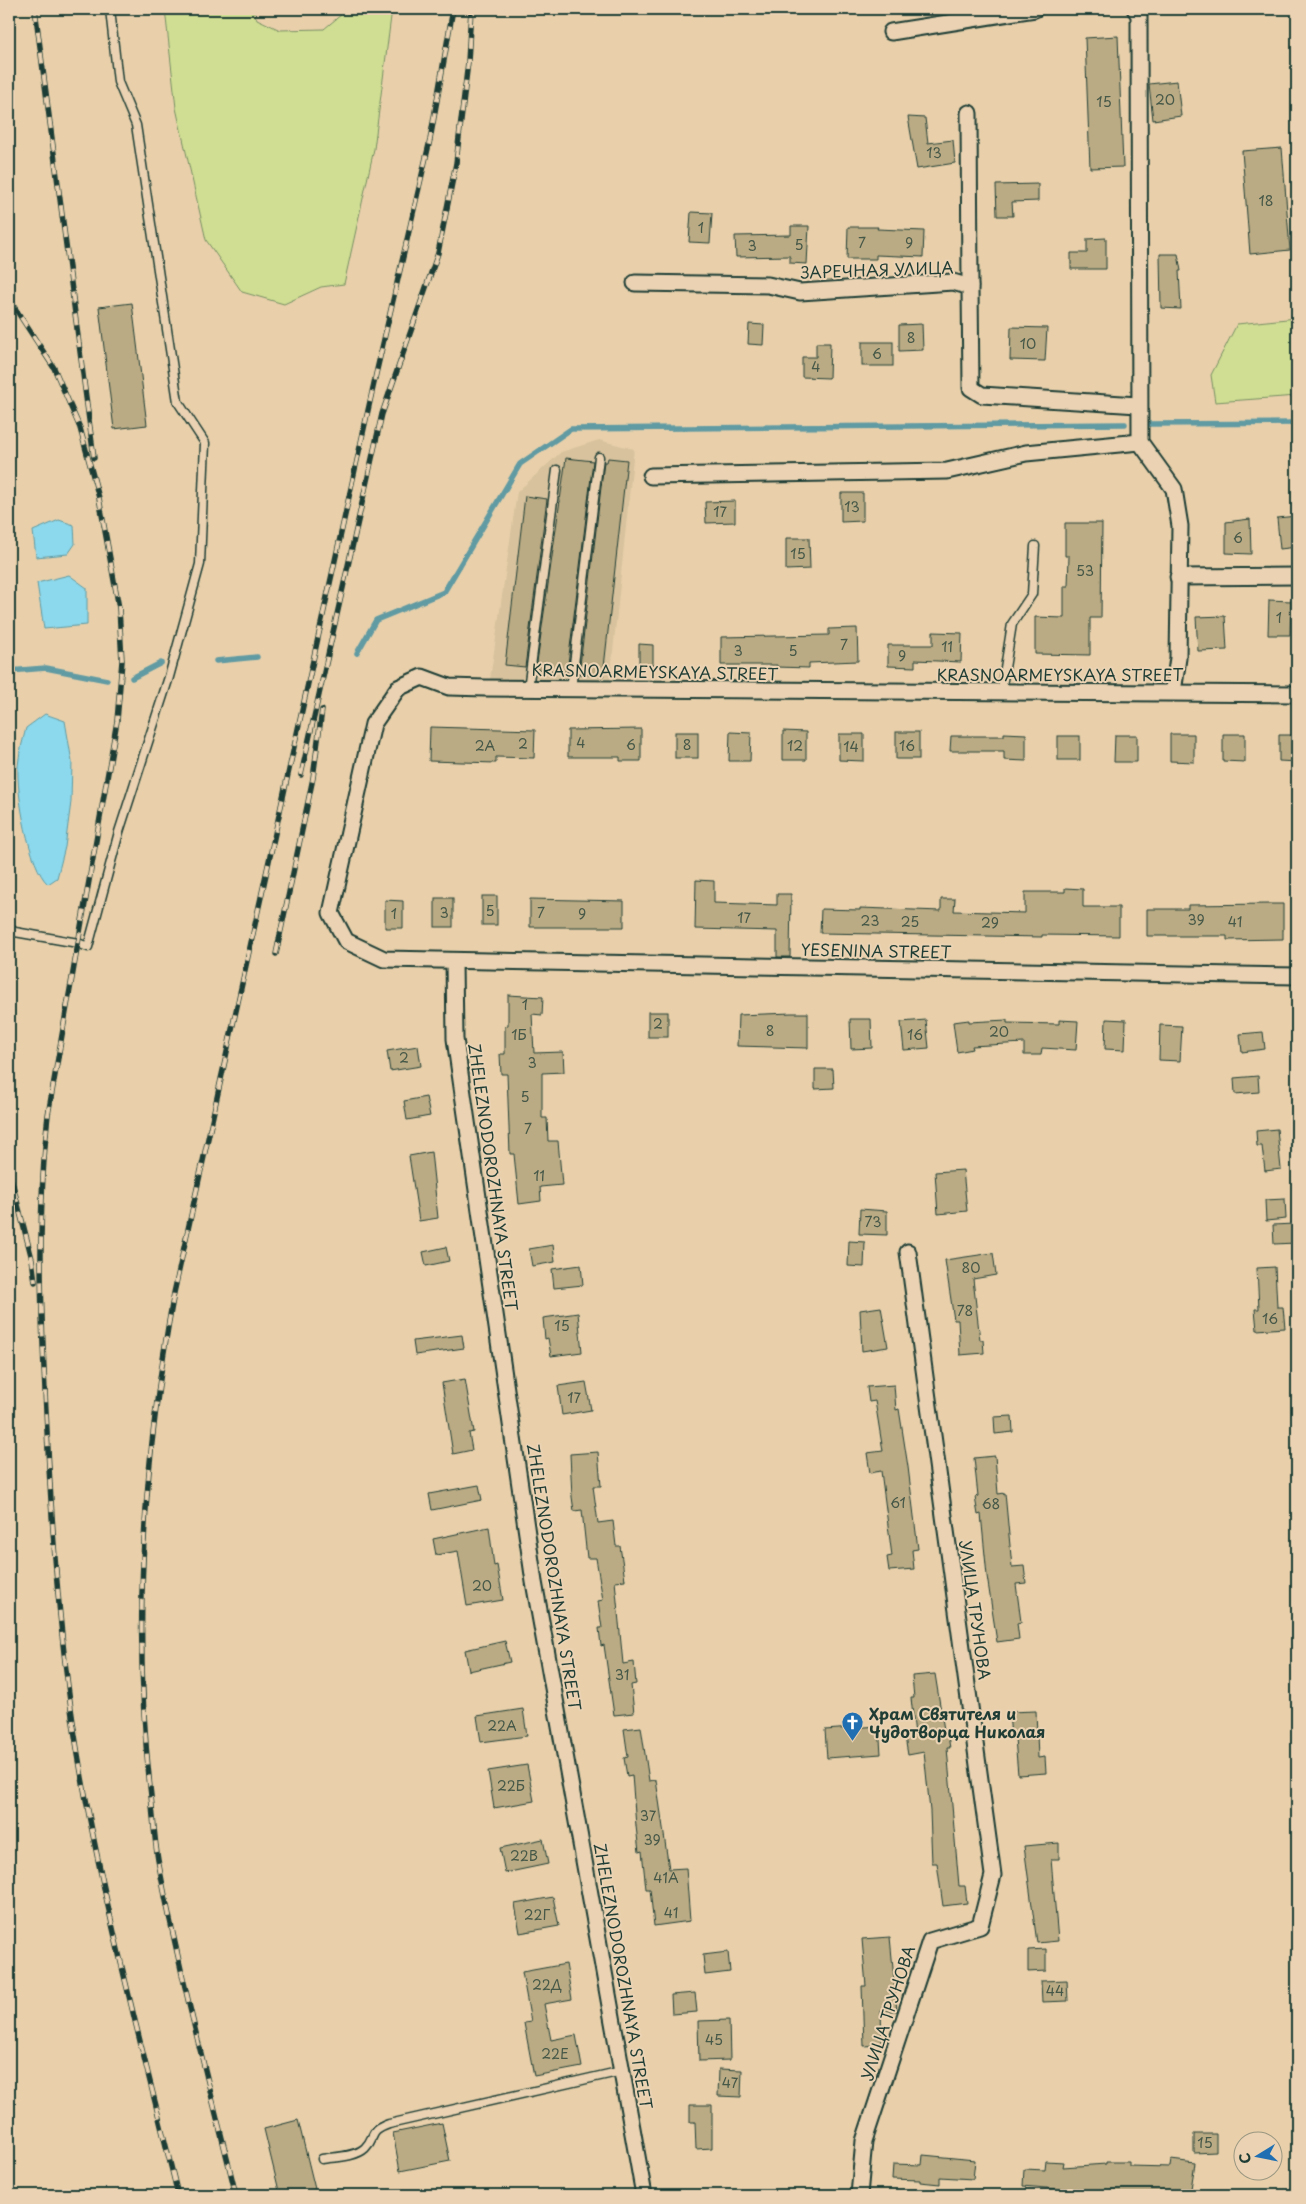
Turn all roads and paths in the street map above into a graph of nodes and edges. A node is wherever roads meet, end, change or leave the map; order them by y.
1 (110, 9) edge
2 (1035, 9) edge
3 (1135, 9) edge
4 (891, 32) dead end
5 (969, 113) dead end
6 (635, 283) dead end
7 (970, 287) junction
8 (1138, 405) junction
9 (1140, 442) junction
10 (599, 457) dead end
11 (557, 470) dead end
12 (651, 476) dead end
13 (1035, 546) dead end
14 (1297, 576) edge
15 (1178, 577) junction
16 (528, 689) junction
17 (571, 689) junction
18 (1173, 692) junction
19 (1001, 693) junction
20 (1297, 694) edge
21 (9, 928) edge
22 (454, 961) junction
23 (1297, 976) edge
24 (908, 1252) dead end
25 (622, 2071) junction
26 (322, 2159) dead end
27 (644, 2195) edge
28 (860, 2195) edge

1 - 21 lane
2 - 4 street
3 - 8 street
5 - 7 street
6 - 7 street, ЗАРЕЧНАЯ УЛИЦА
7 - 8 street, ЗАРЕЧНАЯ УЛИЦА
8 - 9 street
9 - 12 street
9 - 15 street
10 - 17 lane
11 - 16 lane
13 - 19 lane
14 - 15 street
15 - 18 street
16 - 17 street, KRASNOARMEYSKAYA STREET
16 - 22 street, KRASNOARMEYSKAYA STREET
17 - 19 street, KRASNOARMEYSKAYA STREET
18 - 19 street, KRASNOARMEYSKAYA STREET
18 - 20 street, KRASNOARMEYSKAYA STREET
22 - 23 street, YESENINA STREET
22 - 25 street, ZHELEZNODOROZHNAYA STREET
24 - 28 street, УЛИЦА ТРУНОВА
25 - 26 lane
25 - 27 street, ZHELEZNODOROZHNAYA STREET

